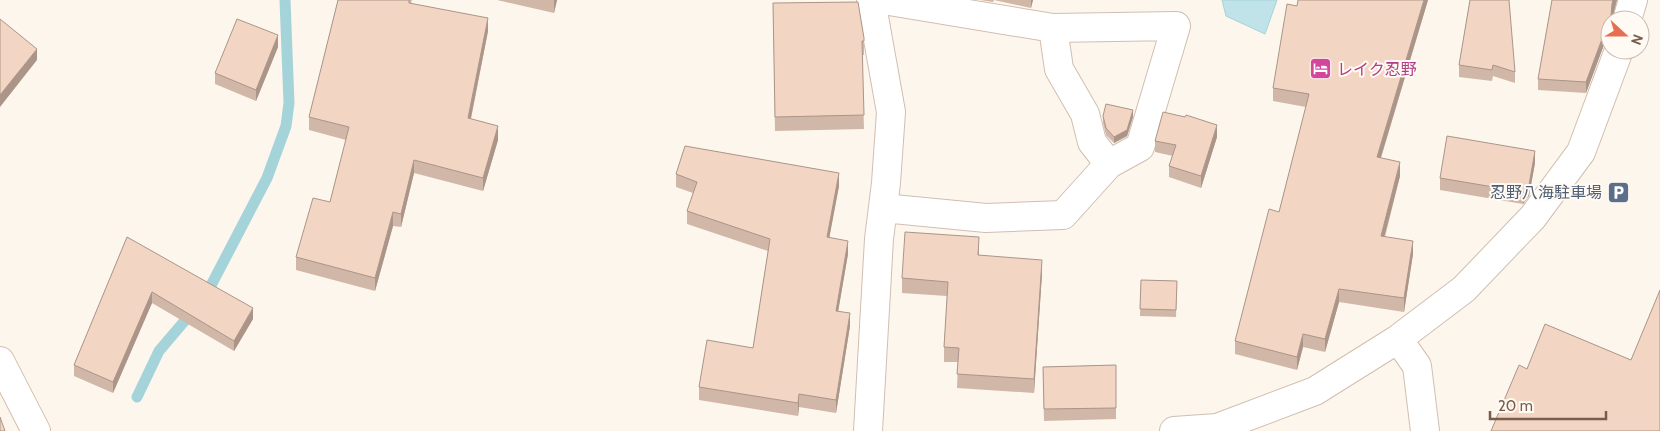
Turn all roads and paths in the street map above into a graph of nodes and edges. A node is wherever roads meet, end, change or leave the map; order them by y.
1 (871, 0) edge
2 (883, 0) edge
3 (1053, 28) junction
4 (1615, 60) edge
5 (1109, 164) junction
6 (883, 208) junction
7 (1398, 339) junction
8 (0, 361) edge
9 (36, 431) edge
10 (868, 431) edge
11 (1174, 431) edge
12 (1425, 431) edge

1 - 6 street
2 - 3 street
3 - 5 street
3 - 5 street
4 - 7 street
5 - 6 street
6 - 10 street
7 - 11 street
7 - 12 street
8 - 9 street

